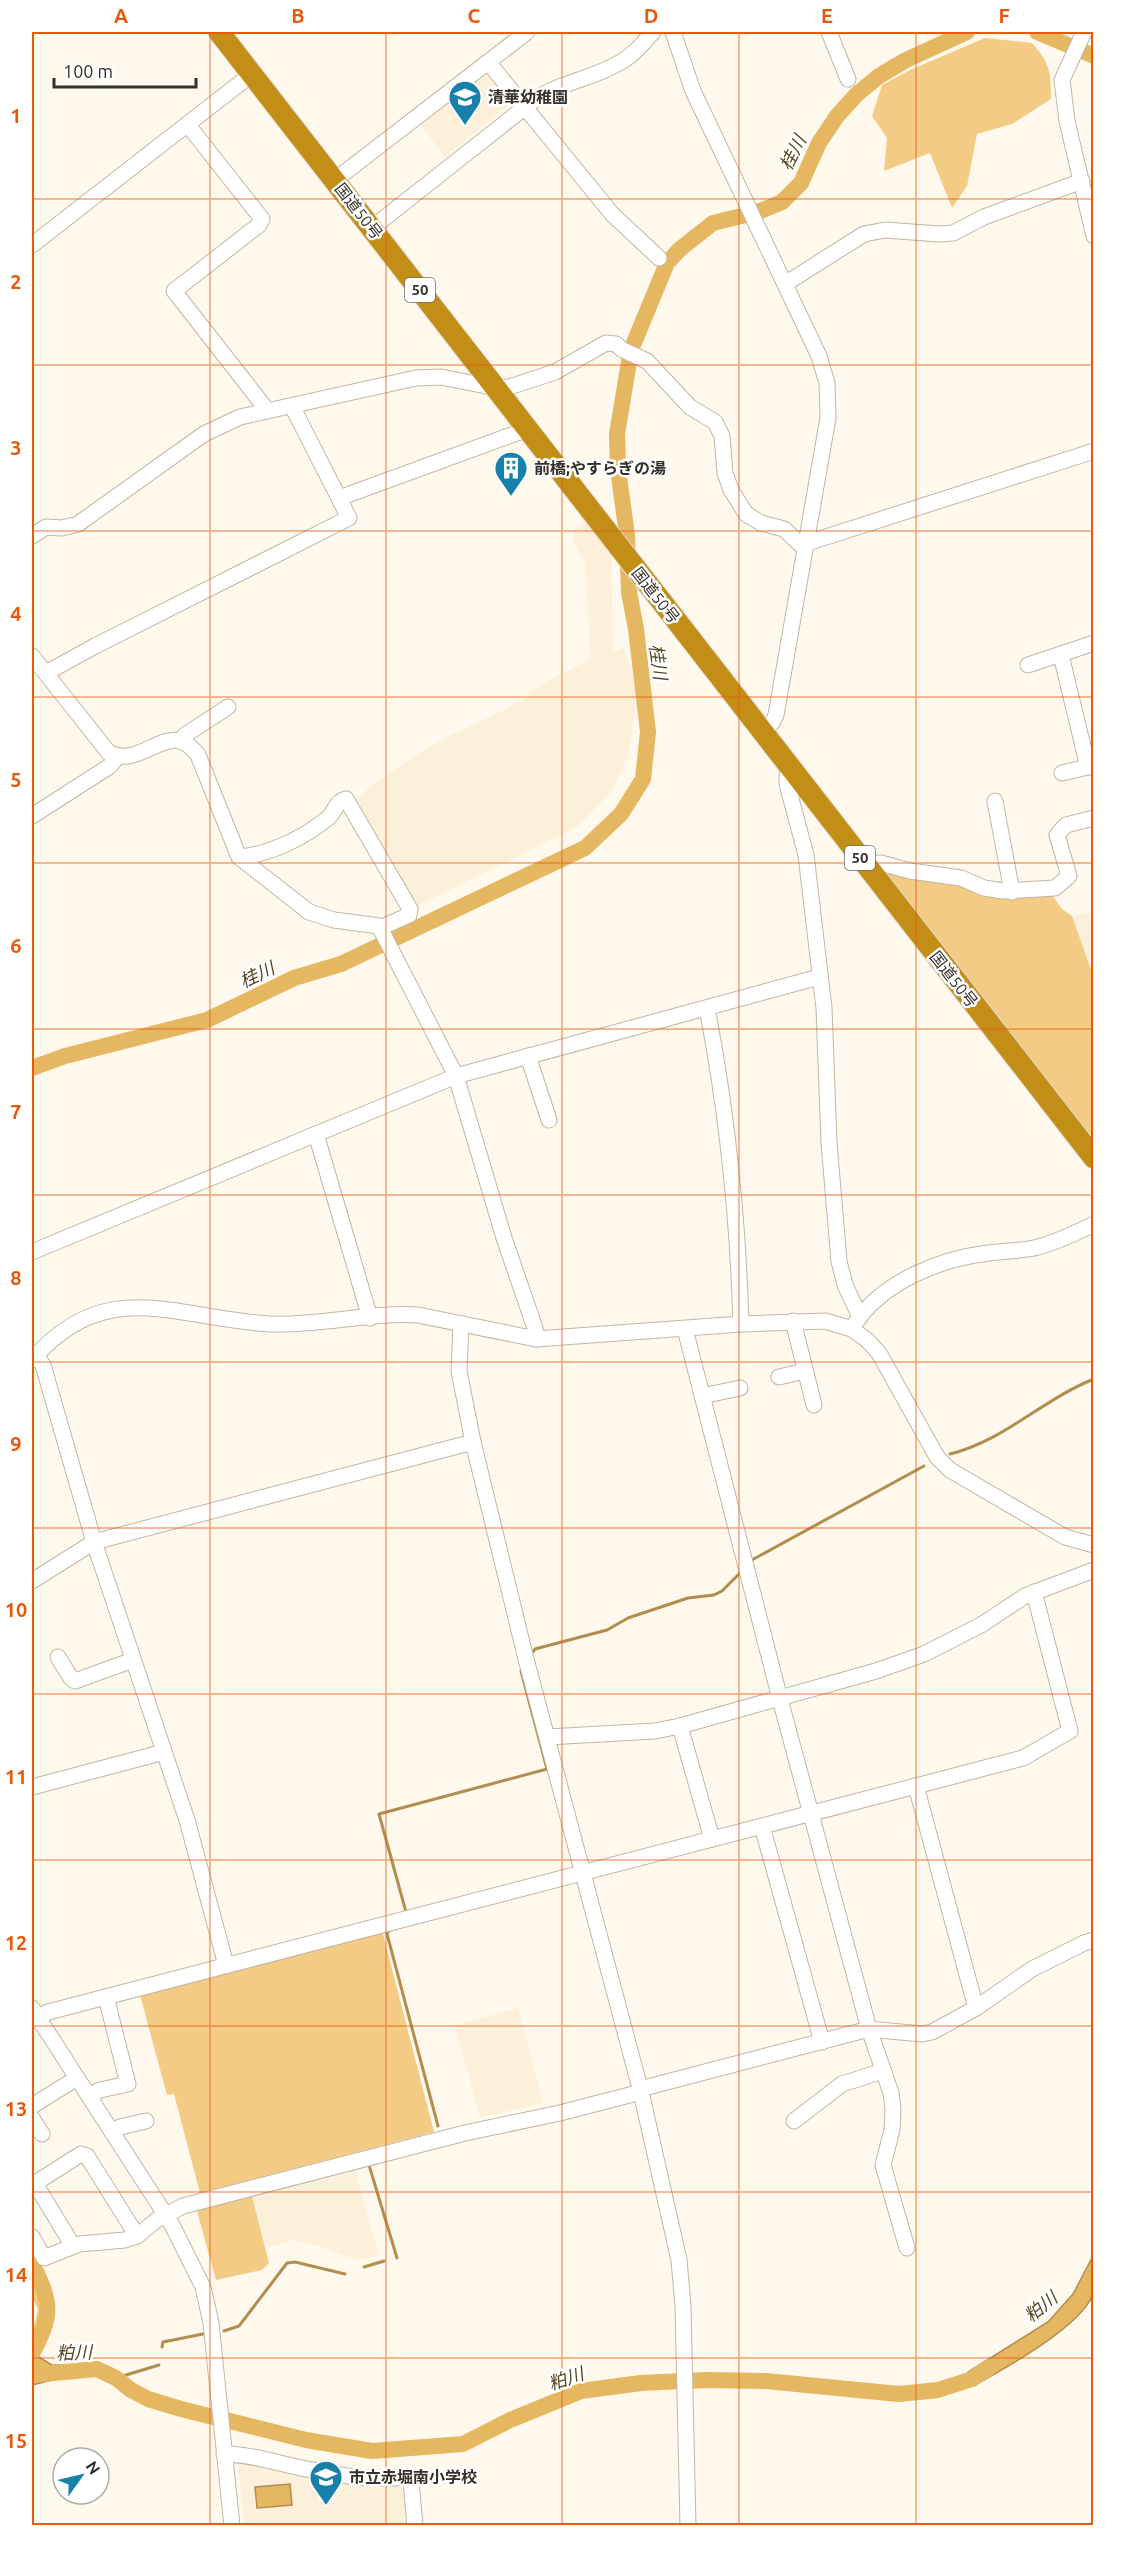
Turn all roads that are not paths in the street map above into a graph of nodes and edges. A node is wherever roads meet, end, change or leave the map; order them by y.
1 (219, 32) edge
2 (527, 32) edge
3 (653, 32) edge
4 (673, 32) edge
5 (829, 32) edge
6 (1083, 34) edge
7 (488, 62) junction
8 (252, 74) junction
9 (848, 79) dead end
10 (523, 107) junction
11 (188, 125) junction
12 (335, 180) junction
13 (1082, 181) junction
14 (372, 228) junction
15 (1094, 236) edge
16 (32, 245) edge
17 (659, 258) dead end
18 (785, 284) junction
19 (496, 388) junction
20 (292, 406) junction
21 (267, 410) junction
22 (528, 429) junction
23 (1094, 451) edge
24 (339, 498) junction
25 (32, 536) edge
26 (806, 544) junction
27 (1094, 643) edge
28 (1061, 655) junction
29 (32, 656) edge
30 (1028, 665) dead end
31 (46, 673) junction
32 (228, 707) dead end
33 (762, 732) junction
34 (181, 741) junction
35 (118, 756) junction
36 (1091, 766) edge
37 (792, 770) junction
38 (1062, 773) dead end
39 (995, 801) dead end
40 (32, 816) edge
41 (1094, 818) edge
42 (239, 857) junction
43 (865, 864) junction
44 (1012, 892) junction
45 (382, 931) junction
46 (819, 977) junction
47 (706, 1008) junction
48 (528, 1056) junction
49 (456, 1076) junction
50 (549, 1120) dead end
51 (316, 1134) junction
52 (1094, 1158) edge
53 (1094, 1224) edge
54 (32, 1252) edge
55 (370, 1318) junction
56 (793, 1321) junction
57 (856, 1323) junction
58 (461, 1324) junction
59 (741, 1324) junction
60 (685, 1329) junction
61 (536, 1339) junction
62 (34, 1358) edge
63 (805, 1371) junction
64 (779, 1377) dead end
65 (740, 1388) dead end
66 (702, 1396) junction
67 (814, 1405) dead end
68 (473, 1442) junction
69 (94, 1542) junction
70 (1094, 1545) edge
71 (1094, 1570) edge
72 (32, 1581) edge
73 (1035, 1592) junction
74 (58, 1657) dead end
75 (134, 1660) junction
76 (780, 1699) junction
77 (680, 1726) junction
78 (547, 1737) junction
79 (164, 1752) junction
80 (916, 1786) junction
81 (32, 1787) edge
82 (811, 1814) junction
83 (762, 1826) junction
84 (712, 1839) junction
85 (583, 1874) junction
86 (1094, 1940) edge
87 (226, 1965) junction
88 (106, 1997) junction
89 (976, 2008) junction
90 (33, 2015) edge
91 (869, 2029) junction
92 (822, 2042) junction
93 (883, 2071) junction
94 (77, 2078) junction
95 (640, 2091) junction
96 (89, 2096) junction
97 (32, 2106) edge
98 (32, 2118) edge
99 (146, 2121) dead end
100 (794, 2121) dead end
101 (112, 2132) junction
102 (42, 2134) dead end
103 (165, 2215) junction
104 (137, 2236) junction
105 (32, 2237) edge
106 (73, 2246) junction
107 (907, 2248) dead end
108 (224, 2449) junction
109 (232, 2526) edge
110 (415, 2526) edge
111 (688, 2526) edge

1 - 8 highway, 国道50号 / 50
2 - 7 street
3 - 10 street
4 - 18 street
5 - 9 street
6 - 13 street
7 - 10 street
7 - 12 street
8 - 11 street
8 - 12 highway, 国道50号 / 50
10 - 14 street
10 - 17 street
11 - 16 street
11 - 21 street
12 - 14 highway, 国道50号 / 50
13 - 15 street
13 - 18 street
14 - 19 highway, 国道50号 / 50
18 - 26 street
19 - 20 street
19 - 22 highway, 国道50号 / 50
19 - 26 street
20 - 21 street
20 - 24 street
21 - 25 street
22 - 24 street
22 - 33 highway, 国道50号 / 50
23 - 26 street
24 - 31 street
26 - 33 street
27 - 28 street
28 - 30 street
28 - 36 street
29 - 31 street
31 - 35 street
32 - 34 street
33 - 37 highway, 国道50号 / 50
34 - 35 street
34 - 42 street
35 - 40 street
36 - 38 street
37 - 43 highway, 国道50号 / 50
37 - 46 street
39 - 44 street
41 - 44 street
42 - 45 street
42 - 45 street
43 - 44 street
43 - 52 highway, 国道50号 / 50
45 - 49 street
46 - 47 street
46 - 57 street
47 - 48 street
47 - 59 street
48 - 49 street
48 - 50 street
49 - 51 street
49 - 61 street
51 - 54 street
51 - 55 street
53 - 57 street
55 - 58 street
55 - 62 street
56 - 57 street
56 - 59 street
56 - 63 street
57 - 70 street
58 - 61 street
58 - 68 street
59 - 60 street
60 - 61 street
60 - 66 street
62 - 69 street
63 - 64 street
63 - 67 street
65 - 66 street
66 - 76 street
68 - 69 street
68 - 78 street
69 - 72 street
69 - 75 street
71 - 73 street
73 - 76 street
73 - 80 street
74 - 75 street
75 - 79 street
76 - 77 street
76 - 82 street
77 - 78 street
77 - 84 street
78 - 85 street
79 - 81 street
79 - 87 street
80 - 82 street
80 - 89 street
82 - 83 street
82 - 91 street
83 - 84 street
83 - 92 street
84 - 85 street
85 - 87 street
85 - 95 street
86 - 89 street
87 - 88 street
88 - 90 street
88 - 96 street
89 - 91 street
90 - 94 street
91 - 92 street
91 - 93 street
92 - 95 street
93 - 100 street
93 - 107 street
94 - 96 street
94 - 97 street
95 - 103 street
95 - 111 street
96 - 101 street
98 - 102 street
99 - 101 street
101 - 103 street
103 - 104 street
103 - 108 street
104 - 106 street
104 - 106 street
105 - 106 street
108 - 109 street
108 - 110 street

